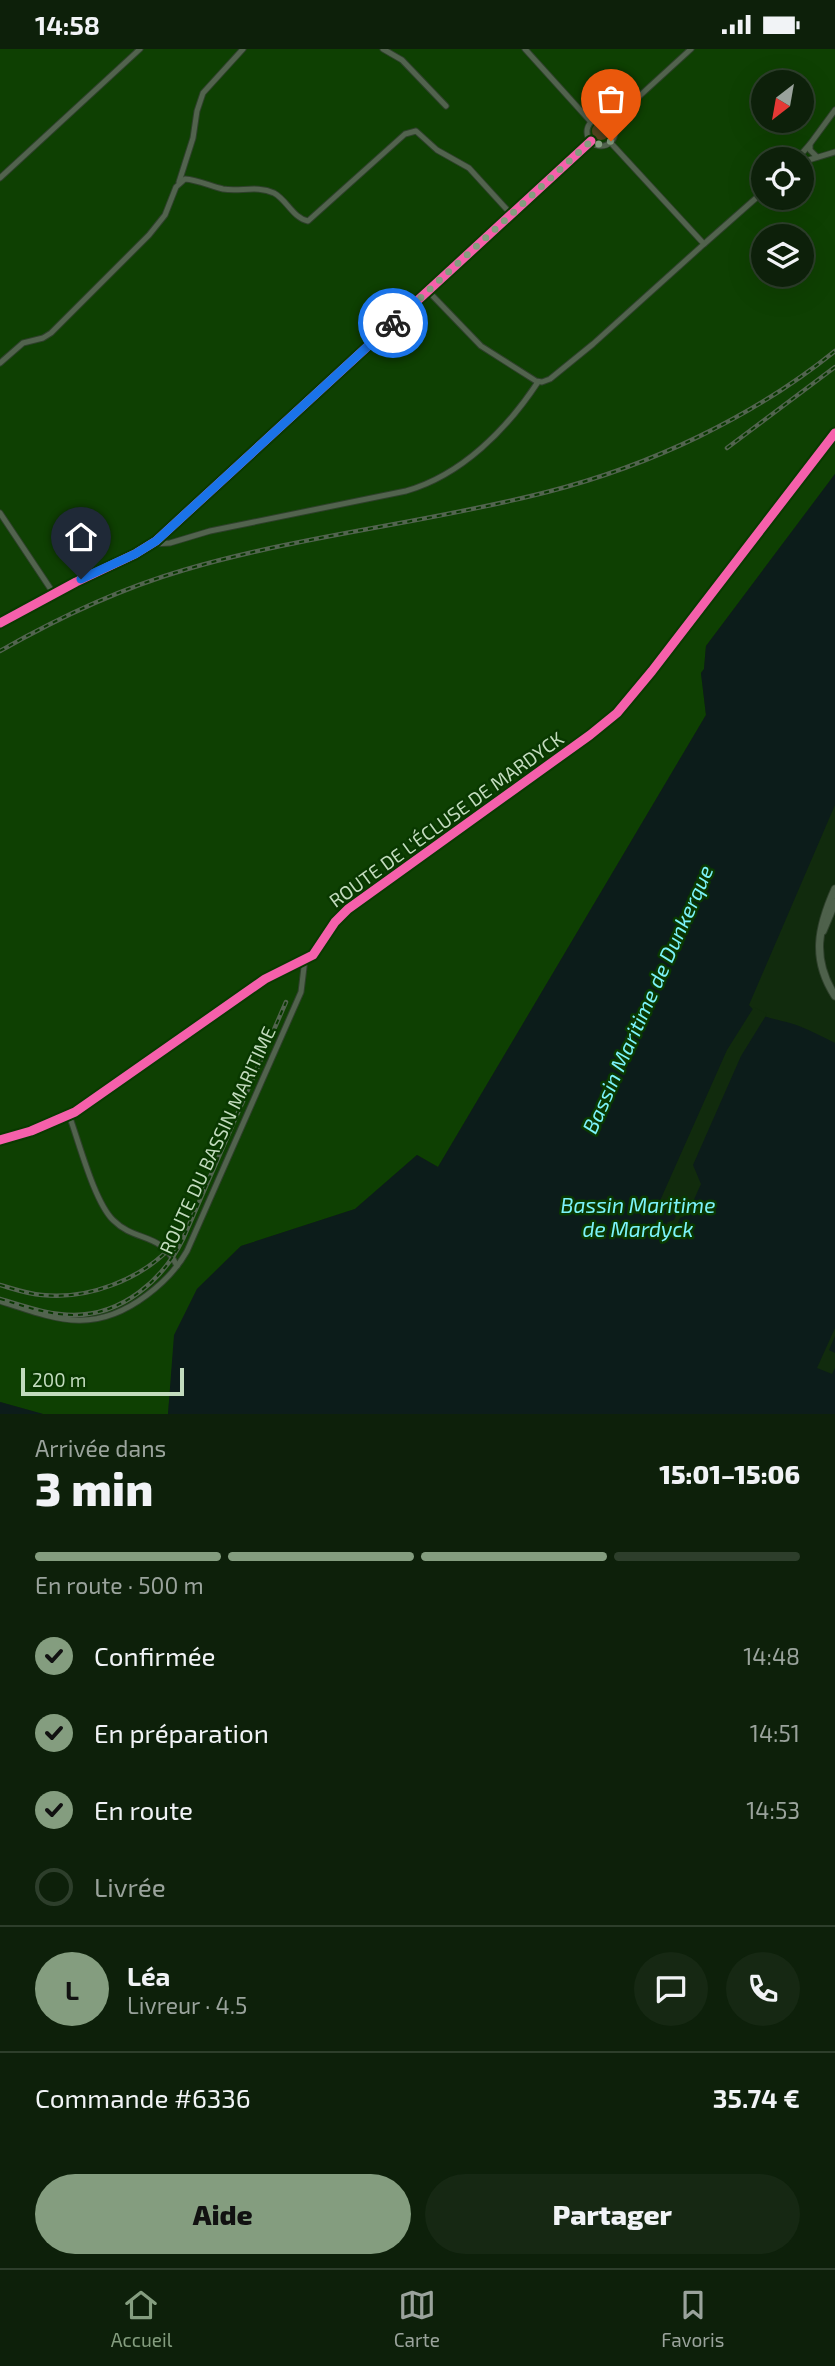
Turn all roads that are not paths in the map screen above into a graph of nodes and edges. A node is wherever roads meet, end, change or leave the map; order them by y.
1 (140, 49) edge
2 (243, 49) edge
3 (383, 49) edge
4 (525, 49) edge
5 (691, 49) edge
6 (446, 106) dead end
7 (835, 110) edge
8 (591, 122) junction
9 (611, 123) junction
10 (591, 141) junction
11 (610, 142) junction
12 (810, 144) junction
13 (808, 147) edge
14 (835, 152) edge
15 (817, 157) junction
16 (814, 158) edge
17 (0, 178) edge
18 (179, 183) junction
19 (751, 203) edge
20 (511, 214) junction
21 (704, 244) junction
22 (428, 291) junction
23 (0, 363) edge
24 (538, 381) junction
25 (835, 433) edge
26 (0, 513) edge
27 (151, 544) junction
28 (54, 594) junction
29 (0, 623) edge
30 (835, 888) edge
31 (835, 902) edge
32 (820, 945) junction
33 (305, 959) junction
34 (835, 996) edge
35 (69, 1115) junction
36 (0, 1140) edge
37 (177, 1266) junction
38 (0, 1301) edge

1 - 17 street
2 - 18 street
3 - 6 street
4 - 8 street
5 - 9 street
7 - 12 street
8 - 9 street
8 - 10 street
9 - 11 street
10 - 11 street
10 - 20 street
11 - 21 street
12 - 13 street
12 - 15 street
14 - 15 street
15 - 16 street
18 - 20 street
18 - 23 street
19 - 21 street
20 - 22 street
21 - 24 street
22 - 24 street
22 - 27 street
24 - 27 street
25 - 33 street, ROUTE DE L'ÉCLUSE DE MARDYCK
26 - 28 street
27 - 28 street
28 - 29 street
30 - 32 main road
31 - 32 main road
32 - 34 main road
33 - 35 street, ROUTE DE L'ÉCLUSE DE MARDYCK
33 - 37 street, ROUTE DU BASSIN MARITIME
35 - 36 street, ROUTE DE L'ÉCLUSE DE MARDYCK
35 - 37 street
37 - 38 street, ROUTE DU BASSIN MARITIME

